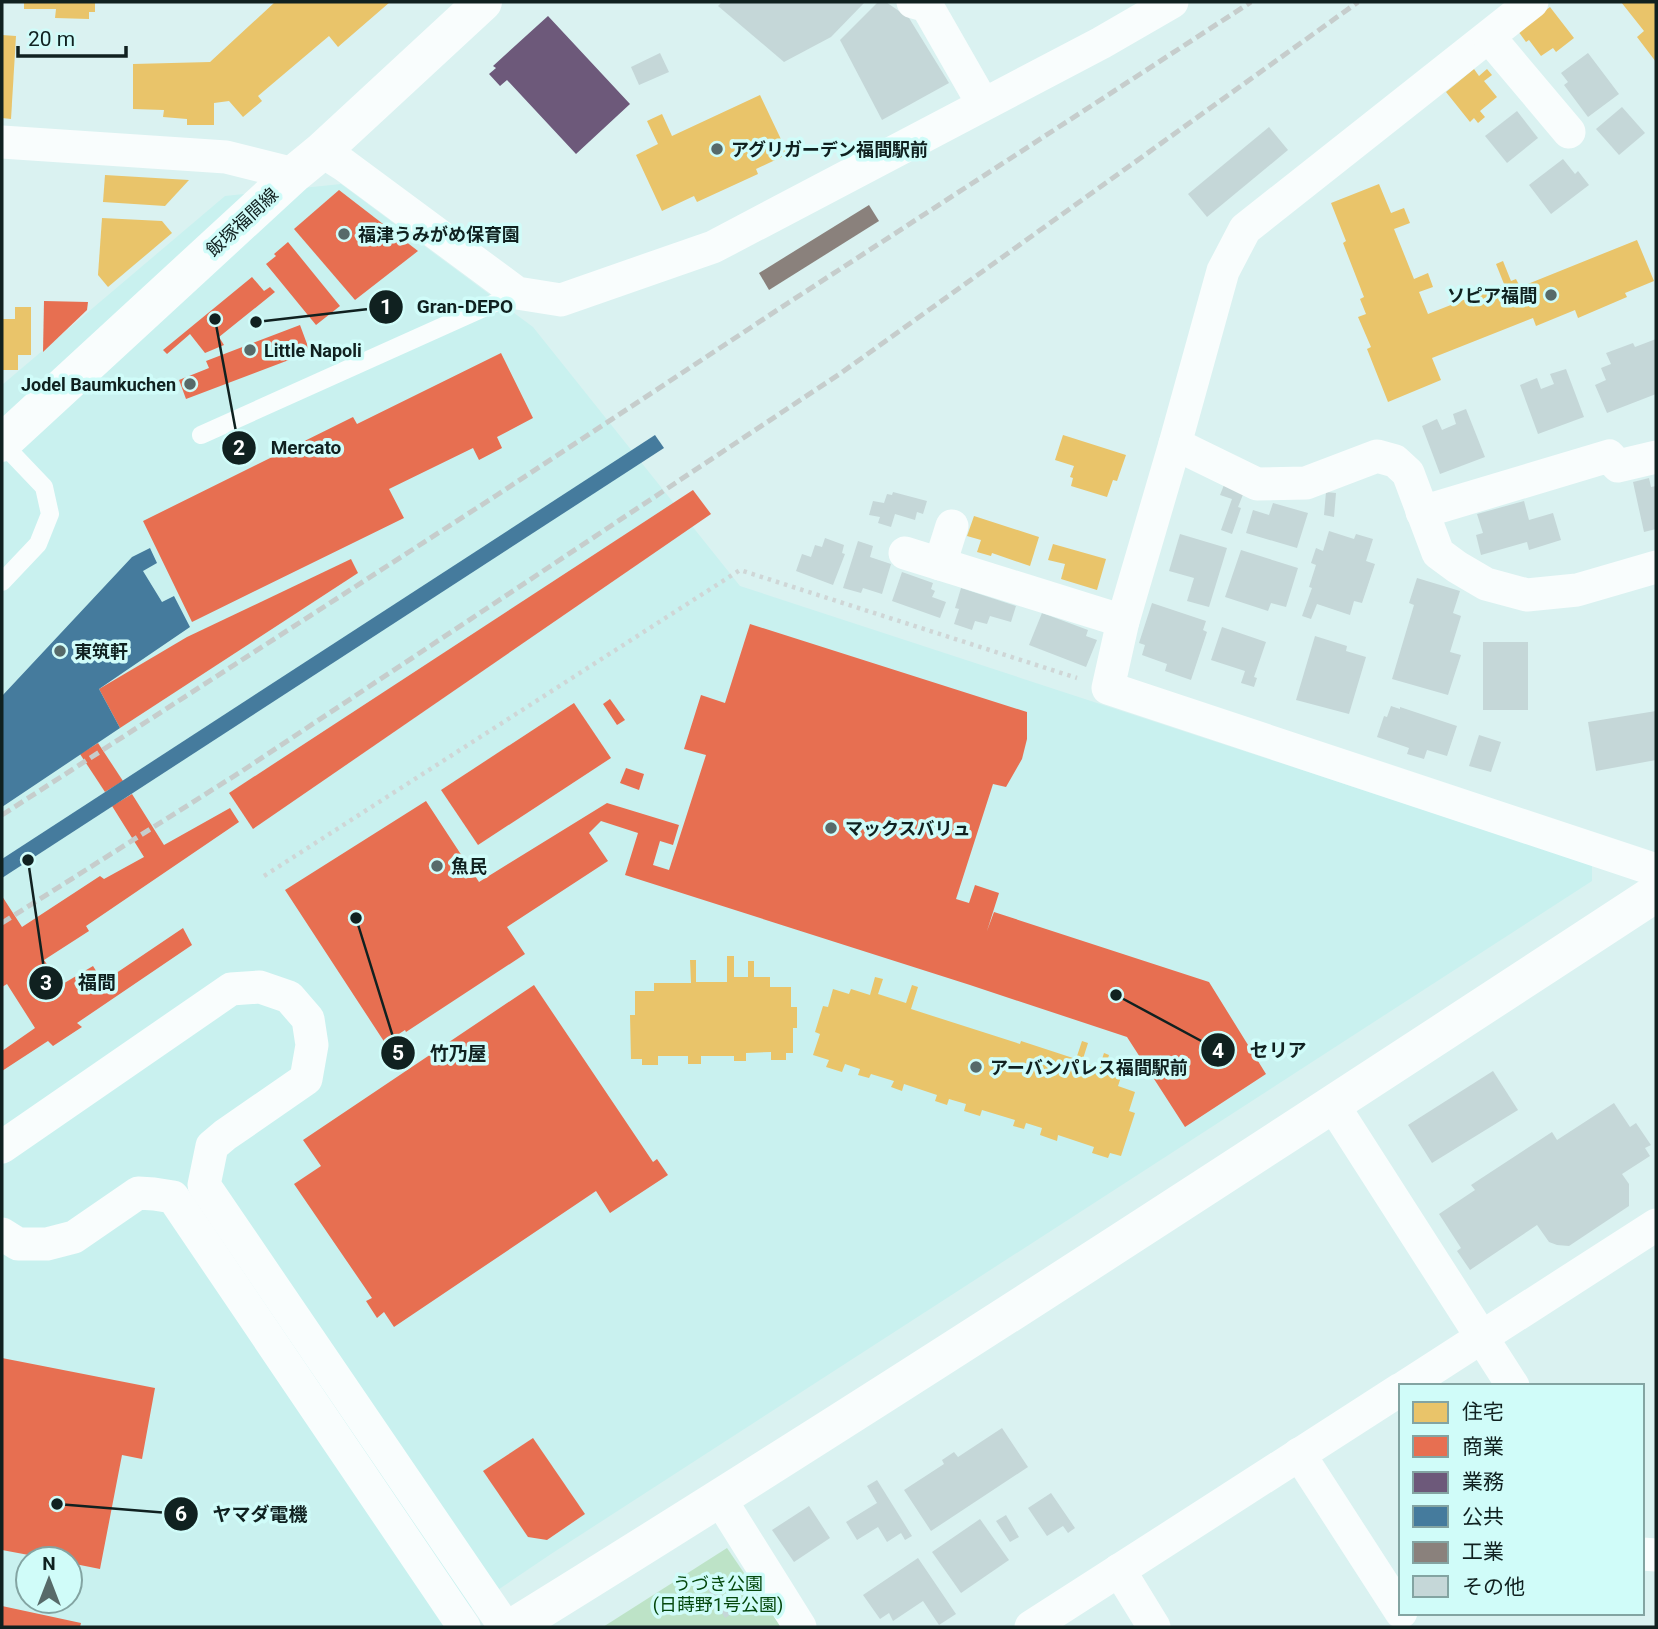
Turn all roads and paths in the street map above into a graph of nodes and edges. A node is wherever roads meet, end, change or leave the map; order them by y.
1 (482, 2) edge
2 (1172, 2) edge
3 (1532, 2) edge
4 (923, 3) edge
5 (1489, 37) junction
6 (983, 104) junction
7 (1569, 132) dead end
8 (2, 142) edge
9 (308, 162) junction
10 (517, 292) junction
11 (201, 435) dead end
12 (2, 443) edge
13 (1175, 444) junction
14 (1656, 457) edge
15 (1422, 512) junction
16 (952, 526) dead end
17 (905, 553) dead end
18 (940, 564) junction
19 (1656, 567) edge
20 (2, 582) edge
21 (1123, 621) junction
22 (1108, 688) junction
23 (1656, 870) edge
24 (264, 876) dead end
25 (1656, 893) edge
26 (1333, 1105) junction
27 (2, 1147) edge
28 (1656, 1225) edge
29 (2, 1234) edge
30 (1481, 1337) junction
31 (1409, 1384) edge
32 (1512, 1384) edge
33 (1399, 1390) edge
34 (1299, 1454) junction
35 (720, 1499) junction
36 (1119, 1570) junction
37 (1399, 1610) edge
38 (464, 1627) edge
39 (505, 1627) edge
40 (513, 1627) edge
41 (800, 1627) edge
42 (1031, 1627) edge
43 (1154, 1627) edge

1 - 9 street, 飯塚福間線
2 - 6 street
3 - 5 street
4 - 6 street
5 - 7 street
5 - 13 street
6 - 10 street
8 - 9 street
9 - 10 street
9 - 12 street, 飯塚福間線
10 - 11 lane
12 - 20 lane
13 - 15 street
13 - 21 street
14 - 15 street
15 - 19 street
16 - 18 street
17 - 18 street
18 - 21 street
21 - 22 street
22 - 23 street
22 - 24 path
25 - 26 street
26 - 30 street
26 - 35 street
27 - 39 street
28 - 30 street
29 - 38 street
30 - 31 street
30 - 32 street
33 - 34 street
34 - 36 street
34 - 37 street
35 - 40 street
35 - 41 street
36 - 42 street
36 - 43 street

